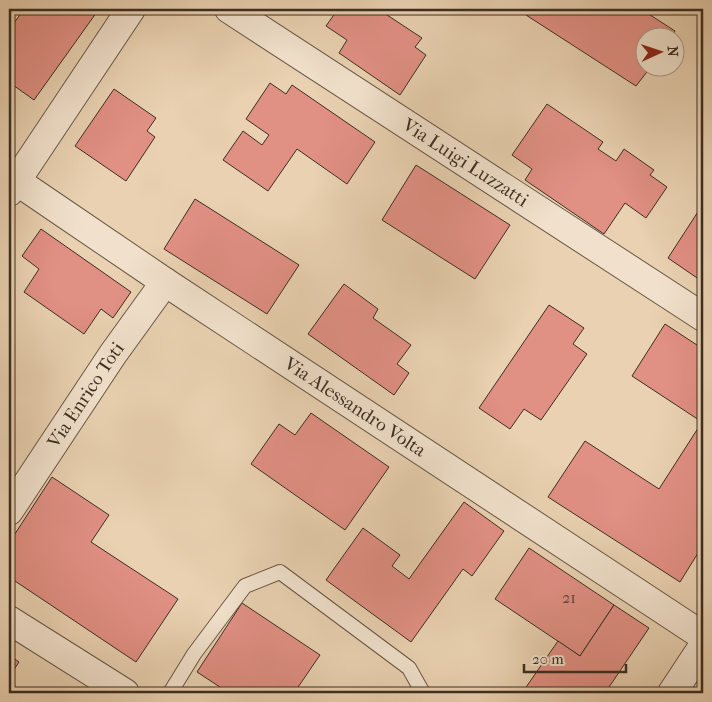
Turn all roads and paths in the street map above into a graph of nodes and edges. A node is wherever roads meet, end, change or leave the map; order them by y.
1 (131, 9) edge
2 (229, 9) edge
3 (11, 183) edge
4 (165, 282) junction
5 (703, 317) edge
6 (9, 511) edge
7 (9, 620) edge
8 (703, 636) edge
9 (703, 646) edge
10 (125, 693) edge
11 (170, 693) edge
12 (423, 693) edge
13 (672, 693) edge

1 - 3 street
2 - 5 street, Via Luigi Luzzatti
3 - 4 street, Via Alessandro Volta
4 - 6 street, Via Enrico Toti
4 - 8 street, Via Alessandro Volta
7 - 10 street
9 - 13 street
11 - 12 lane

